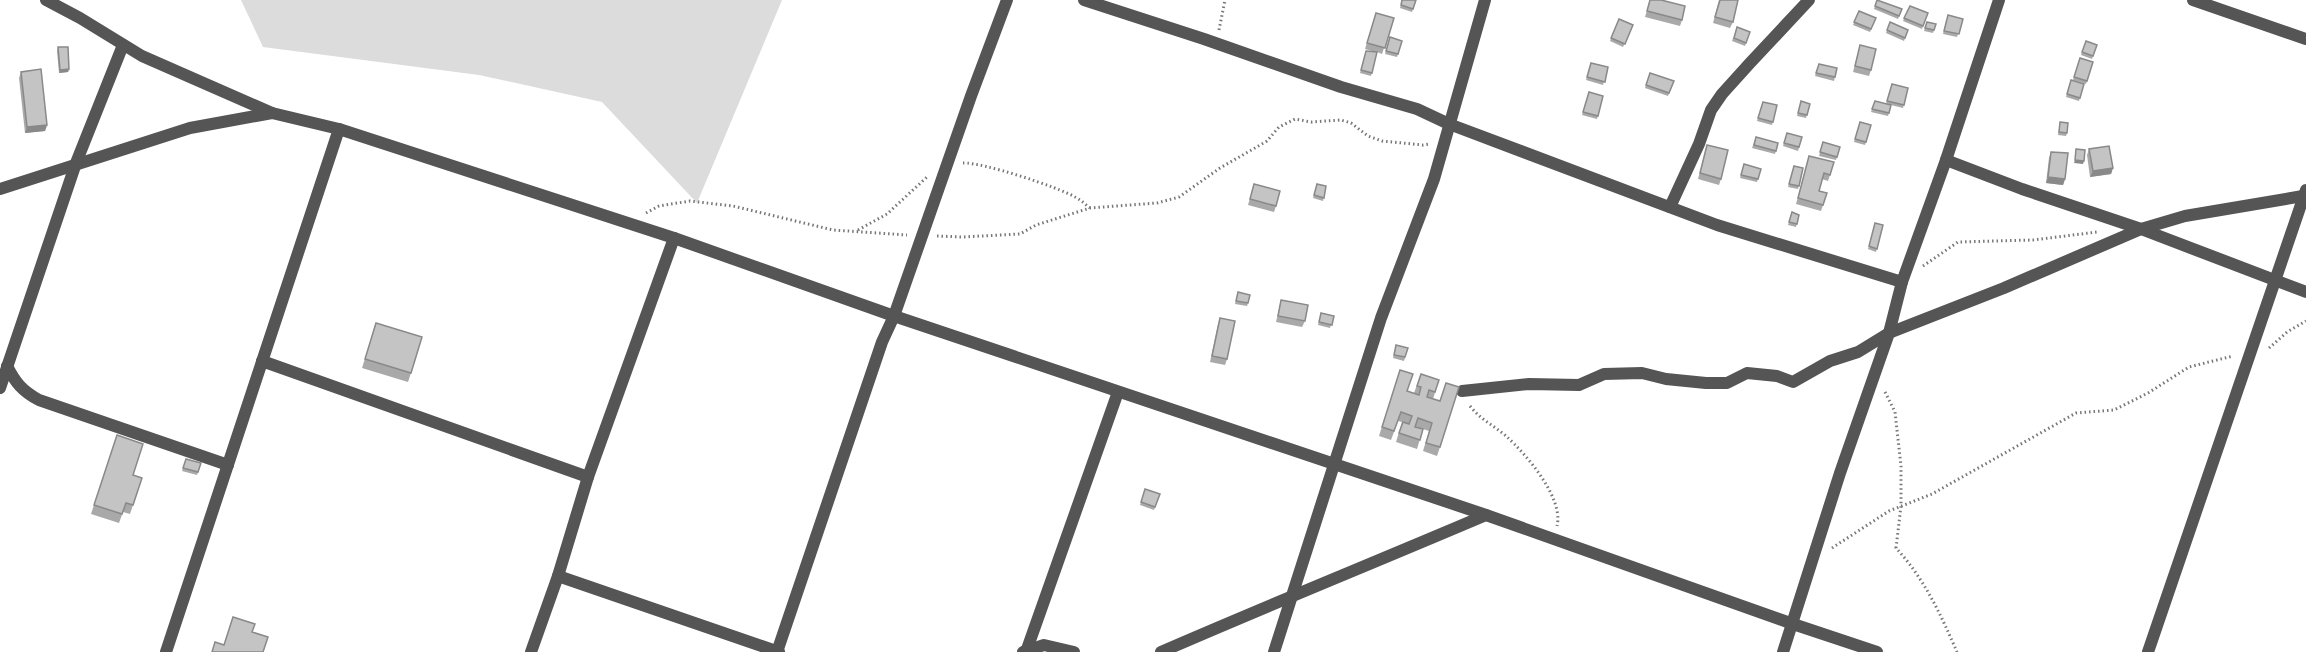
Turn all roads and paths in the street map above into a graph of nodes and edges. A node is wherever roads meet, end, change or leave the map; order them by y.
1 (46, 0) edge
2 (1007, 0) edge
3 (1084, 0) edge
4 (1225, 0) edge
5 (1485, 0) edge
6 (1809, 0) edge
7 (1999, 0) edge
8 (2193, 0) edge
9 (2306, 39) edge
10 (1220, 44) junction
11 (123, 45) junction
12 (272, 113) junction
13 (1449, 124) junction
14 (339, 129) junction
15 (1444, 142) junction
16 (1946, 160) junction
17 (76, 163) junction
18 (947, 165) junction
19 (0, 189) edge
20 (2305, 192) edge
21 (1670, 207) junction
22 (1090, 208) junction
23 (643, 215) dead end
24 (2141, 229) junction
25 (858, 231) junction
26 (2100, 231) dead end
27 (912, 235) dead end
28 (929, 236) dead end
29 (674, 238) junction
30 (2275, 281) junction
31 (1902, 282) junction
32 (2306, 292) edge
33 (894, 316) junction
34 (2306, 321) edge
35 (1889, 333) junction
36 (2268, 349) dead end
37 (2239, 355) dead end
38 (262, 361) junction
39 (7, 366) junction
40 (1874, 375) junction
41 (0, 388) edge
42 (1462, 391) joint
43 (1118, 392) junction
44 (1335, 463) junction
45 (228, 465) junction
46 (588, 477) junction
47 (1900, 506) junction
48 (1486, 515) junction
49 (1551, 538) junction
50 (1811, 566) junction
51 (558, 576) junction
52 (1294, 594) junction
53 (1793, 624) junction
54 (1025, 651) edge
55 (166, 652) edge
56 (531, 652) edge
57 (778, 652) edge
58 (1074, 652) edge
59 (1161, 652) edge
60 (1274, 652) edge
61 (1783, 652) edge
62 (1877, 652) edge
63 (1957, 652) edge
64 (2148, 652) edge

1 - 11 street
2 - 18 street
3 - 10 street
4 - 10 path
5 - 13 street
6 - 21 street
7 - 16 street
8 - 9 street
10 - 13 street
11 - 12 street
11 - 17 street
12 - 14 street
12 - 17 street
13 - 15 street
13 - 21 street
14 - 29 street
14 - 38 street
15 - 22 path
15 - 44 street
16 - 24 street
16 - 31 street
17 - 19 street
17 - 39 street
18 - 22 path
18 - 25 path
18 - 33 street
20 - 24 street
20 - 30 street
21 - 31 street
22 - 28 path
23 - 25 path
24 - 30 street
24 - 35 street
25 - 27 path
26 - 31 path
29 - 33 street
29 - 46 street
30 - 32 street
30 - 64 street
31 - 35 street
33 - 43 street
33 - 57 street
34 - 36 path
35 - 40 street
35 - 42 street
37 - 47 path
38 - 45 street
38 - 46 street
39 - 41 street
39 - 45 street
40 - 47 path
40 - 50 street
42 - 49 path
43 - 44 street
43 - 54 street
44 - 48 street
44 - 52 street
45 - 55 street
46 - 51 street
47 - 50 path
47 - 63 path
48 - 49 street
48 - 52 street
49 - 53 street
50 - 53 street
51 - 56 street
51 - 57 street
52 - 59 street
52 - 60 street
53 - 61 street
53 - 62 street
54 - 58 street

